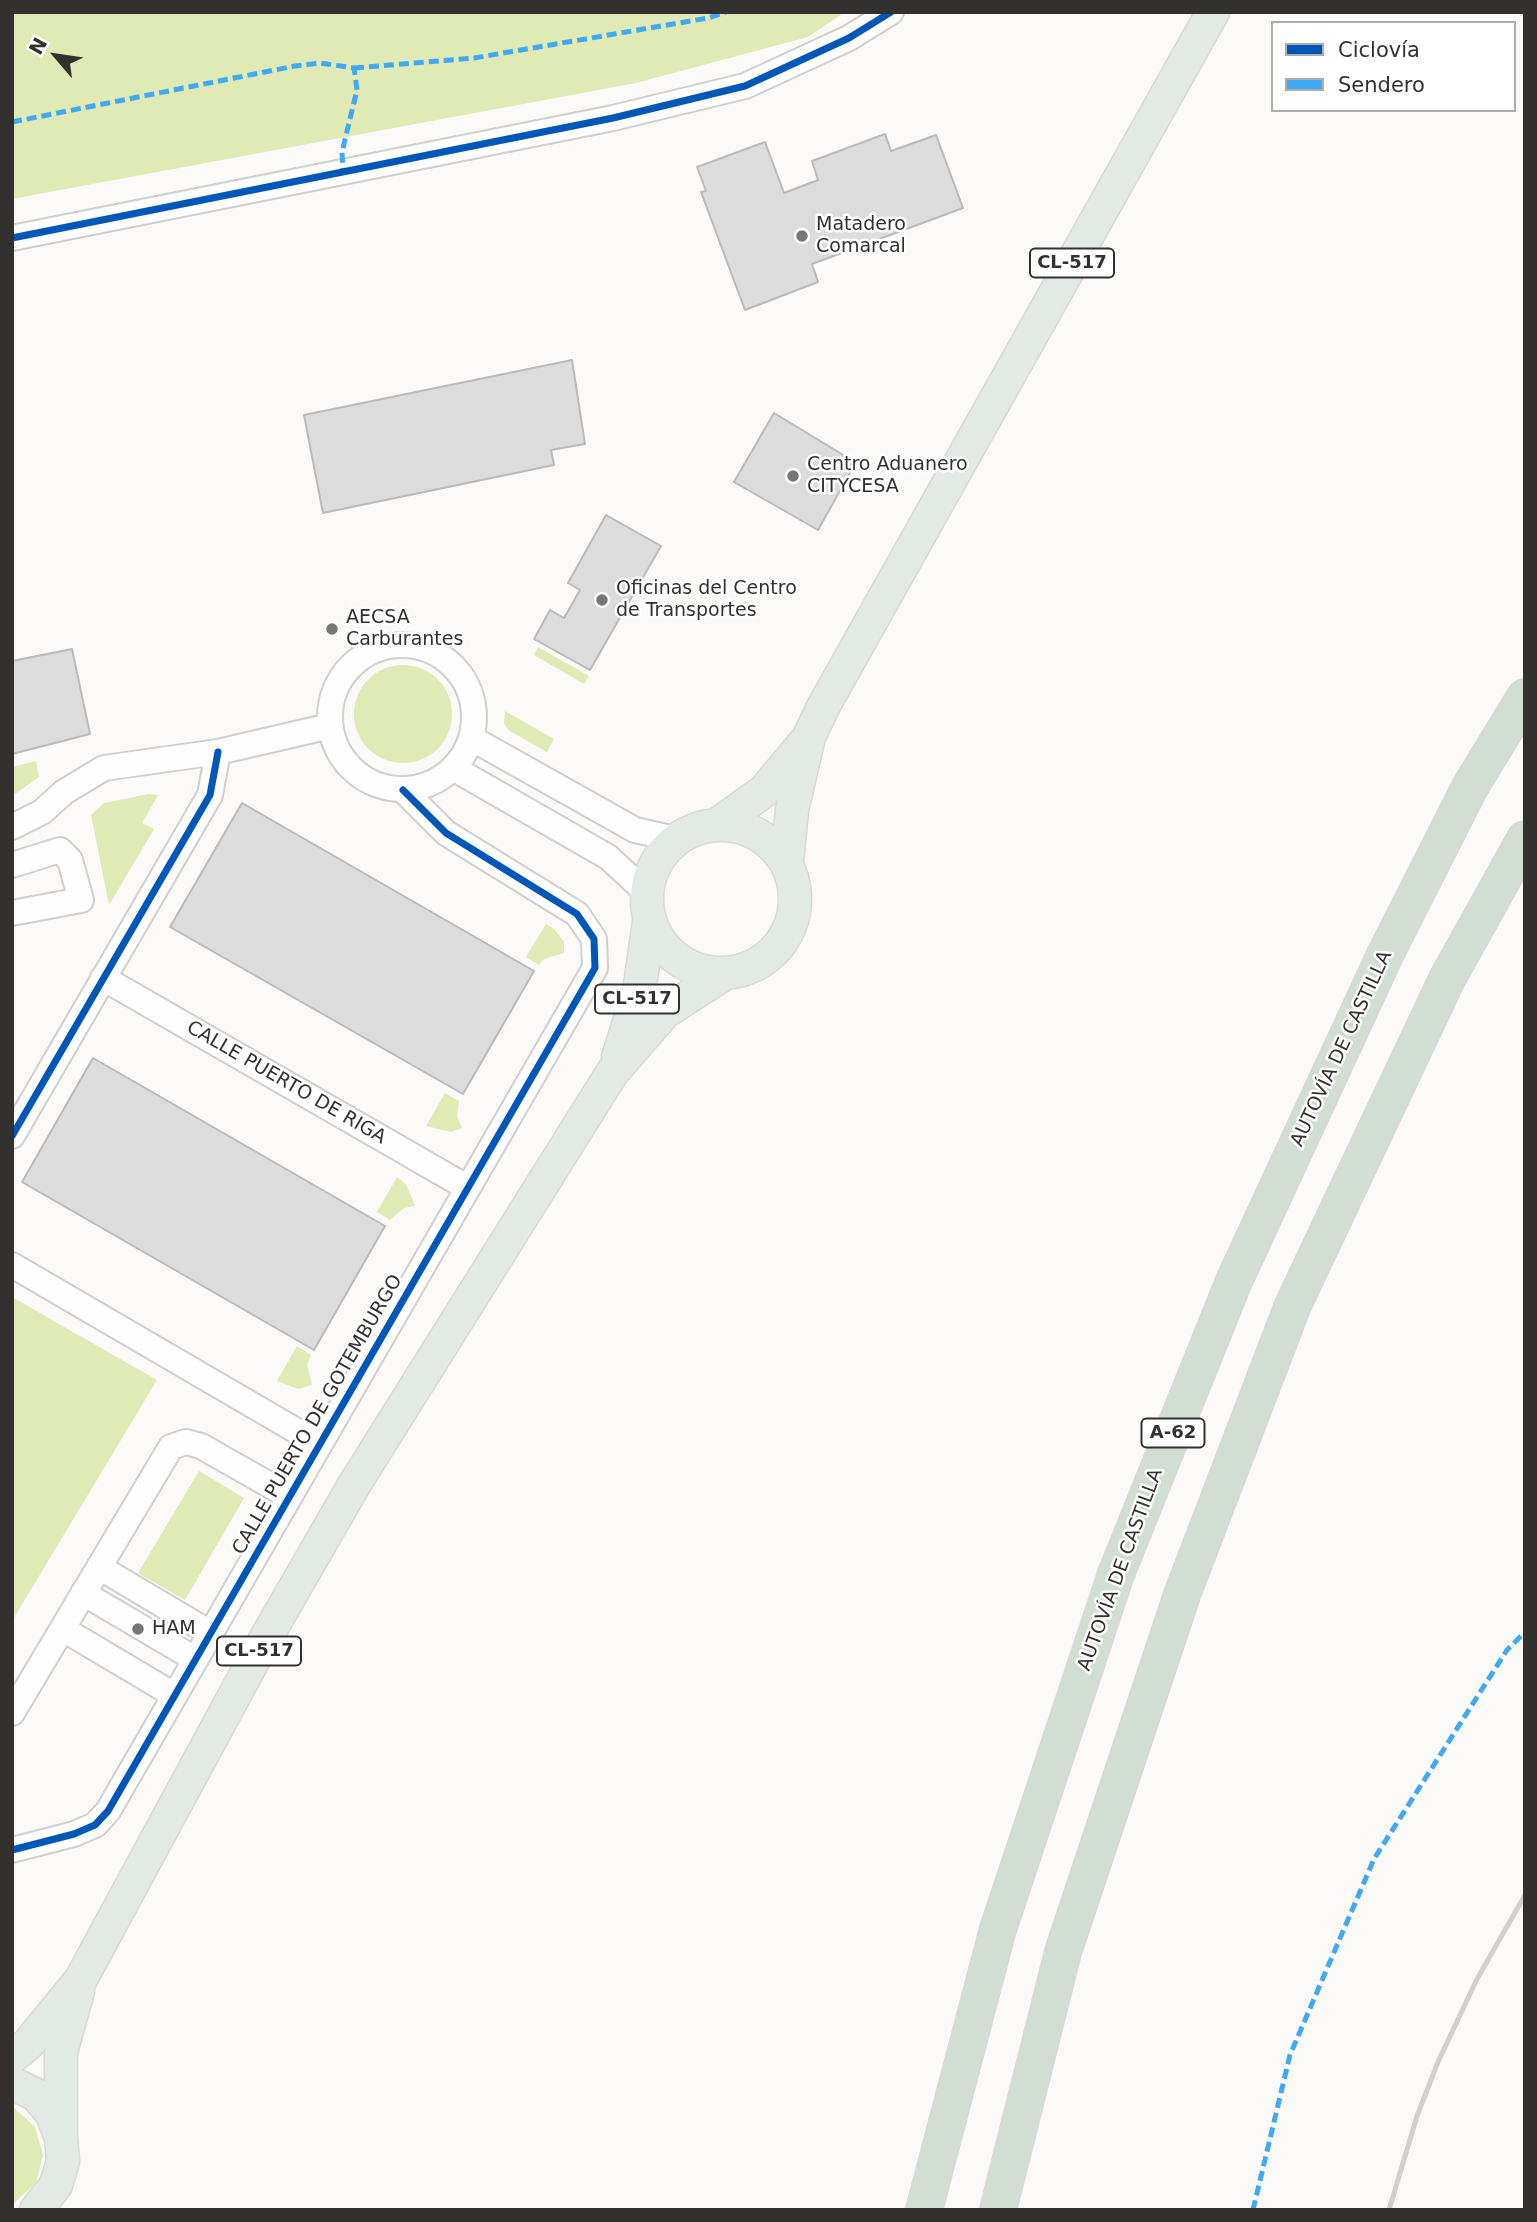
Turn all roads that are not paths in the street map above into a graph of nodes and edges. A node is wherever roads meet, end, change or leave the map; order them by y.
1 (891, 12) edge
2 (1213, 12) edge
3 (12, 237) edge
4 (1525, 677) edge
5 (1525, 697) edge
6 (330, 726) junction
7 (809, 737) junction
8 (471, 738) junction
9 (218, 752) junction
10 (453, 768) junction
11 (1470, 787) junction
12 (403, 790) junction
13 (718, 824) junction
14 (12, 827) edge
15 (675, 839) junction
16 (1525, 839) edge
17 (787, 862) junction
18 (12, 865) edge
19 (648, 907) junction
20 (12, 913) edge
21 (724, 974) junction
22 (103, 978) junction
23 (612, 1073) junction
24 (12, 1136) edge
25 (468, 1188) junction
26 (12, 1265) edge
27 (319, 1444) junction
28 (289, 1496) junction
29 (99, 1567) junction
30 (83, 1593) junction
31 (63, 1629) junction
32 (210, 1633) junction
33 (195, 1659) junction
34 (174, 1695) junction
35 (12, 1713) edge
36 (12, 1850) edge
37 (81, 1979) junction
38 (12, 2057) edge
39 (12, 2083) edge
40 (61, 2138) junction
41 (36, 2210) edge
42 (924, 2210) edge
43 (998, 2210) edge

1 - 3 street
2 - 7 main road, CL-517
4 - 11 highway
5 - 11 highway, AUTOVÍA DE CASTILLA / A-62
6 - 8 street
6 - 9 street
6 - 12 street
7 - 13 main road, CL-517
7 - 17 main road, CL-517
8 - 10 street
8 - 15 street
9 - 14 street
9 - 22 street
10 - 12 street
10 - 19 street
11 - 42 highway, AUTOVÍA DE CASTILLA / A-62
12 - 25 street, CALLE PUERTO DE GOTEMBURGO
13 - 15 main road, CL-517
13 - 17 main road, CL-517
15 - 19 main road, CL-517
16 - 43 highway
17 - 21 main road, CL-517
18 - 20 street
19 - 21 main road, CL-517
19 - 23 main road, CL-517
21 - 23 main road, CL-517
22 - 24 street
22 - 25 street, CALLE PUERTO DE RIGA
23 - 37 main road, CL-517
25 - 27 street, CALLE PUERTO DE GOTEMBURGO
26 - 27 street
27 - 28 street, CALLE PUERTO DE GOTEMBURGO
28 - 29 street, CALLE PUERTO DE GOTEMBURGO
28 - 32 street, CALLE PUERTO DE GOTEMBURGO
29 - 30 street, CALLE PUERTO DE GOTEMBURGO
29 - 32 street
30 - 31 street, CALLE PUERTO DE GOTEMBURGO
30 - 33 street
31 - 34 street
31 - 35 street, CALLE PUERTO DE GOTEMBURGO
32 - 33 street, CALLE PUERTO DE GOTEMBURGO
33 - 34 street, CALLE PUERTO DE GOTEMBURGO
34 - 36 street, CALLE PUERTO DE GOTEMBURGO
37 - 38 main road, CL-517
37 - 40 main road, CL-517
39 - 40 main road, CL-517
40 - 41 main road, CL-517

